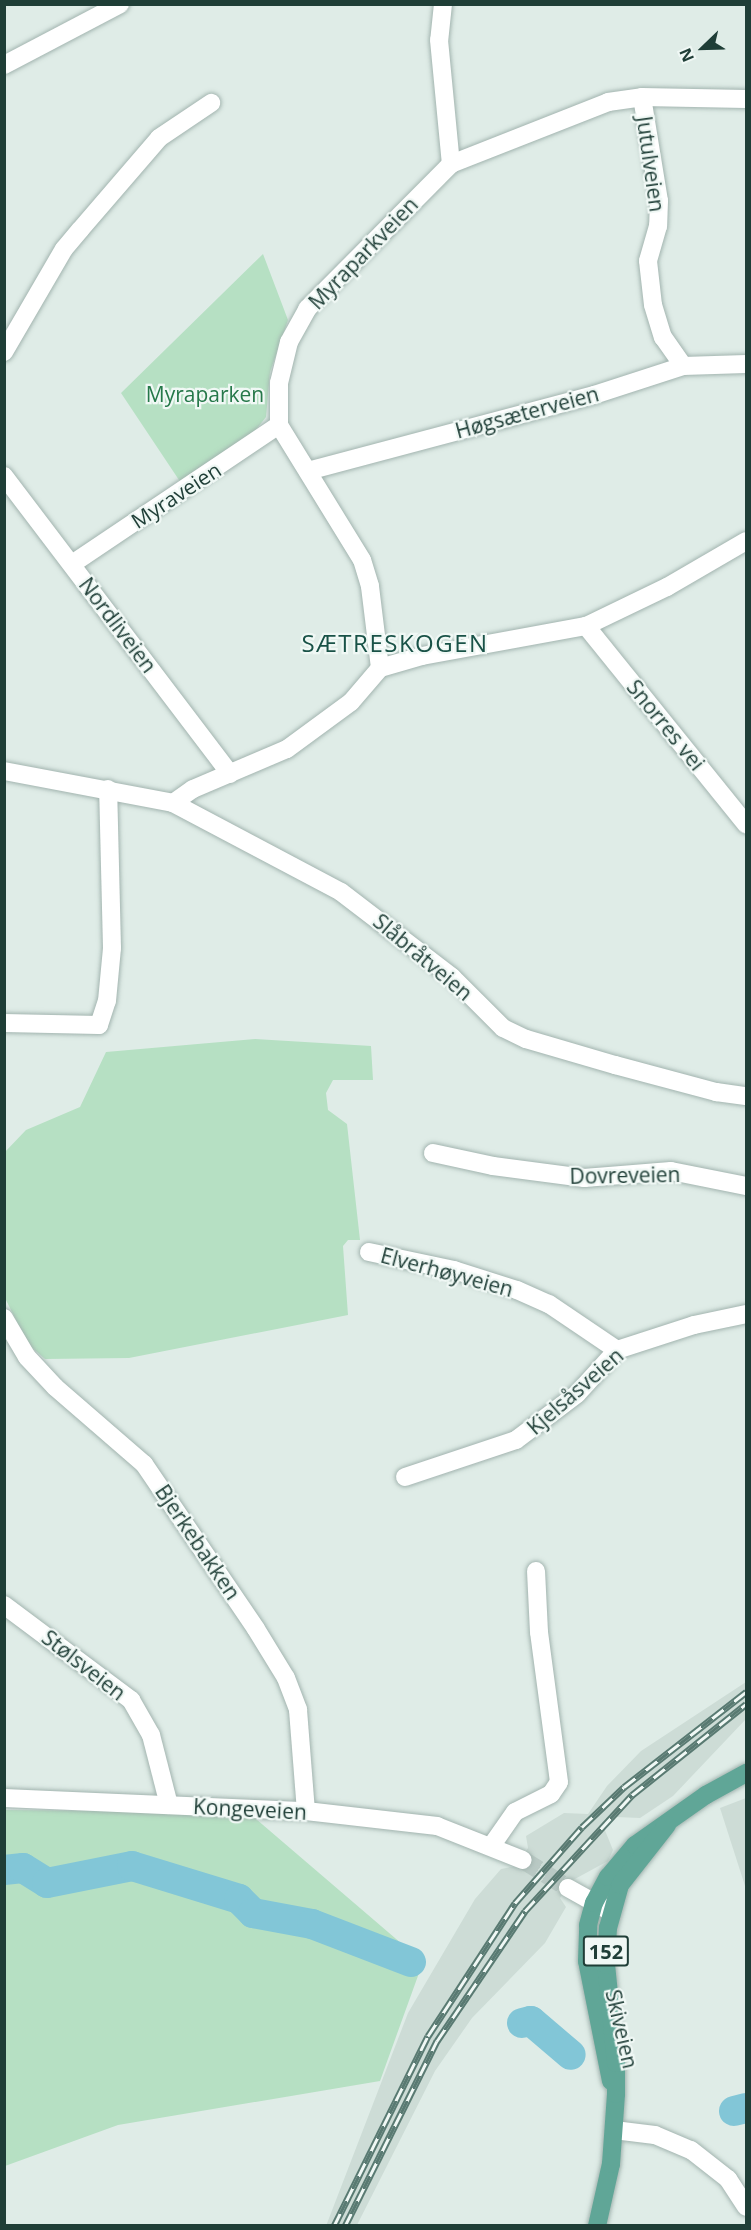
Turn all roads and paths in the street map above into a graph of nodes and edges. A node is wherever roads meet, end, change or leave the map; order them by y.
1 (120, 4) edge
2 (443, 4) edge
3 (4, 64) edge
4 (642, 98) junction
5 (747, 99) edge
6 (211, 103) dead end
7 (451, 164) junction
8 (4, 352) edge
9 (747, 364) edge
10 (683, 366) junction
11 (279, 425) junction
12 (308, 471) junction
13 (4, 476) edge
14 (747, 541) edge
15 (72, 564) junction
16 (586, 626) junction
17 (380, 668) junction
18 (4, 771) edge
19 (230, 774) junction
20 (108, 789) junction
21 (173, 803) junction
22 (747, 824) edge
23 (4, 1023) edge
24 (745, 1100) edge
25 (433, 1153) dead end
26 (747, 1186) edge
27 (369, 1252) dead end
28 (747, 1314) edge
29 (4, 1318) edge
30 (617, 1350) junction
31 (405, 1477) dead end
32 (536, 1571) dead end
33 (4, 1605) edge
34 (747, 1773) edge
35 (4, 1798) edge
36 (169, 1805) junction
37 (306, 1811) junction
38 (667, 1825) junction
39 (492, 1845) junction
40 (523, 1860) tunnel mouth
41 (568, 1888) tunnel mouth
42 (594, 1903) junction
43 (611, 1912) junction
44 (616, 2094) junction
45 (614, 2130) junction
46 (747, 2207) edge
47 (597, 2226) edge

1 - 3 street
2 - 7 street
4 - 5 street, Myraparkveien
4 - 7 street, Myraparkveien
4 - 10 street, Jutulveien
6 - 8 street
7 - 11 street, Myraparkveien
9 - 10 street, Høgsæterveien
10 - 12 street, Høgsæterveien
11 - 12 street
11 - 15 street, Myraveien
12 - 17 street
13 - 15 street, Nordliveien
14 - 16 street
15 - 19 street, Nordliveien
16 - 17 street
16 - 22 street, Snorres vei
17 - 19 street
18 - 20 street, Slåbråtveien
19 - 21 street
20 - 21 street, Slåbråtveien
20 - 23 street
21 - 24 street, Slåbråtveien
25 - 26 street, Dovreveien
27 - 30 street, Elverhøyveien
28 - 30 street, Kjelsåsveien
29 - 37 street, Bjerkebakken
30 - 31 street, Kjelsåsveien
32 - 39 street
33 - 36 street, Stølsveien
34 - 38 main road, Skiveien / 152
35 - 36 street, Kongeveien
36 - 37 street, Kongeveien
37 - 39 street, Kongeveien
38 - 42 main road, Skiveien / 152
38 - 43 main road, Skiveien / 152
39 - 40 street, Kongeveien
41 - 42 street
42 - 43 street
42 - 44 main road, Skiveien / 152
43 - 44 main road, Skiveien / 152
44 - 45 main road, Skiveien / 152
45 - 46 street
45 - 47 main road, Skiveien / 152

